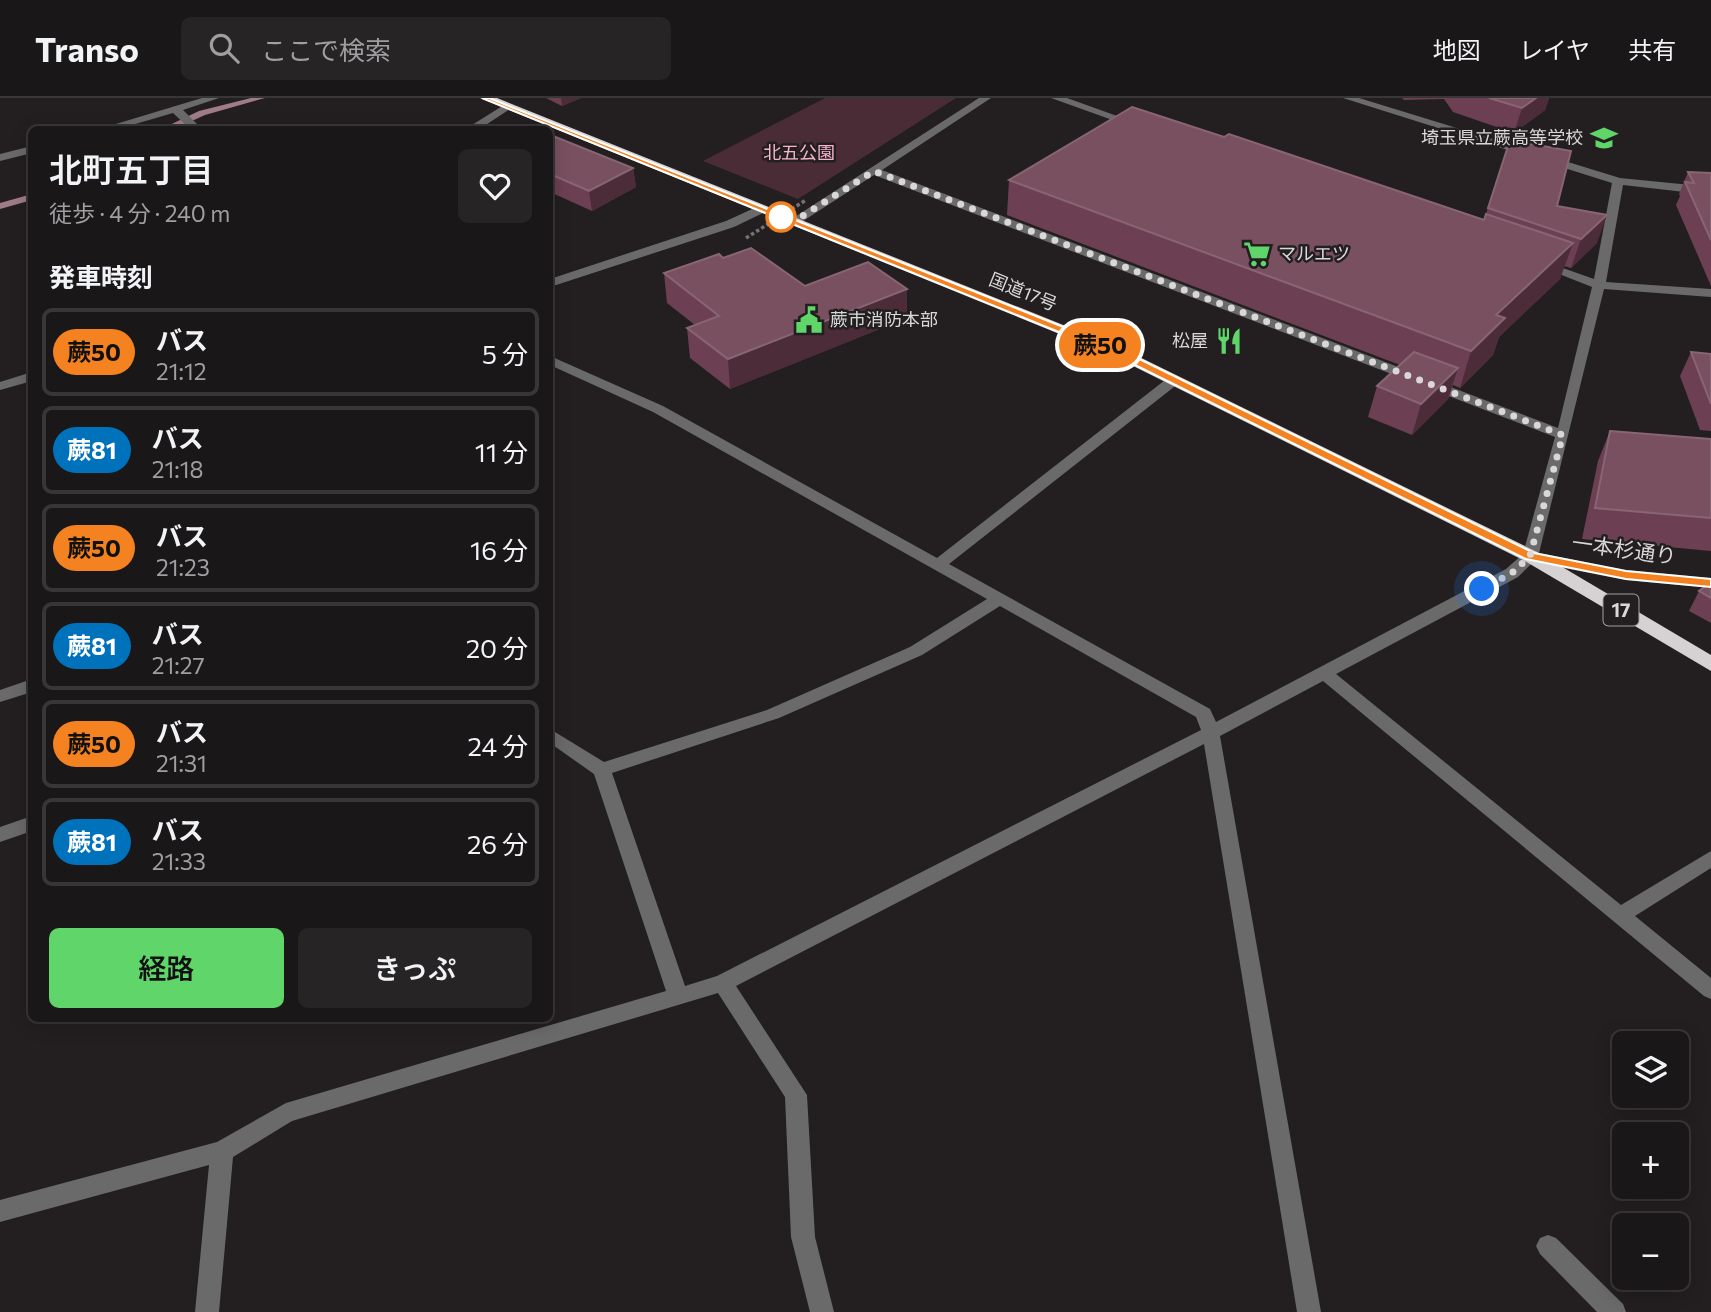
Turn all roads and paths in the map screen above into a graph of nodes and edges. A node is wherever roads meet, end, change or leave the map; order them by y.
1 (214, 98) edge
2 (486, 98) edge
3 (986, 98) edge
4 (1056, 98) edge
5 (1348, 98) edge
6 (508, 107) junction
7 (178, 112) junction
8 (118, 126) edge
9 (194, 126) edge
10 (476, 126) edge
11 (1149, 130) edge
12 (28, 150) edge
13 (0, 158) edge
14 (874, 171) junction
15 (1618, 181) junction
16 (1711, 191) edge
17 (806, 200) dead end
18 (761, 209) junction
19 (793, 222) junction
20 (746, 238) dead end
21 (1532, 262) edge
22 (553, 282) edge
23 (1599, 285) junction
24 (1711, 293) edge
25 (553, 361) edge
26 (28, 377) edge
27 (1174, 380) junction
28 (0, 386) edge
29 (1563, 435) junction
30 (1530, 556) junction
31 (938, 565) junction
32 (1711, 583) edge
33 (1000, 600) junction
34 (1711, 664) edge
35 (1325, 674) junction
36 (28, 686) edge
37 (0, 696) edge
38 (1211, 733) junction
39 (553, 737) edge
40 (601, 770) junction
41 (28, 824) edge
42 (0, 835) edge
43 (1711, 858) edge
44 (1620, 916) junction
45 (723, 983) junction
46 (1711, 990) edge
47 (678, 996) junction
48 (222, 1151) junction
49 (0, 1211) edge
50 (1548, 1246) dead end
51 (207, 1312) edge
52 (822, 1312) edge
53 (1310, 1312) edge
54 (1614, 1312) edge

1 - 7 street
2 - 6 highway, 国道17号 / 17
3 - 14 street
4 - 11 street
5 - 15 street
6 - 10 street
6 - 18 highway, 国道17号 / 17
7 - 8 street
7 - 9 street
12 - 13 street
14 - 19 street
14 - 29 street
15 - 16 street
15 - 23 street
17 - 20 path, bridge
18 - 19 highway, 国道17号 / 17
18 - 22 street
19 - 27 highway, 国道17号 / 17
21 - 23 street
23 - 24 street
23 - 29 street
25 - 31 street
26 - 28 street
27 - 30 highway, 国道17号 / 17
27 - 31 street
29 - 30 street
30 - 32 street, 一本杉通り
30 - 34 highway, 国道17号 / 17
30 - 35 street
31 - 33 street
33 - 38 street
33 - 40 street
35 - 38 street
35 - 44 street
36 - 37 street
38 - 45 street
38 - 53 street
39 - 40 street
40 - 47 street
41 - 42 street
43 - 44 street
44 - 46 street
45 - 47 street
45 - 52 street
47 - 48 street
48 - 49 street
48 - 51 street
50 - 54 street

